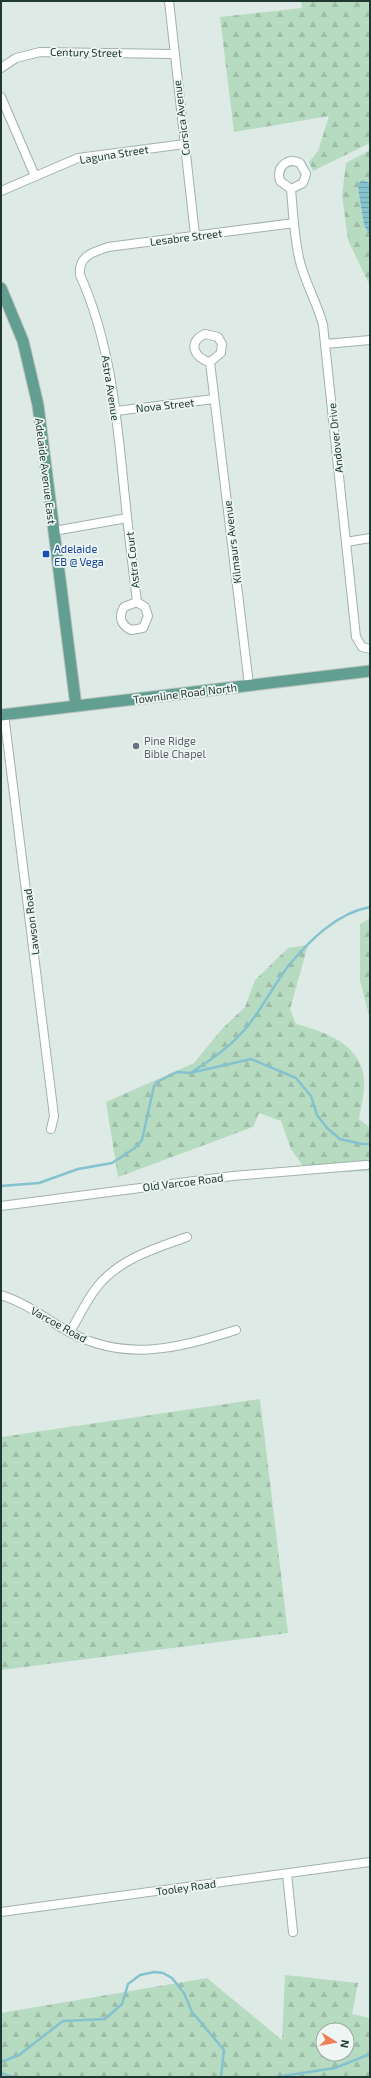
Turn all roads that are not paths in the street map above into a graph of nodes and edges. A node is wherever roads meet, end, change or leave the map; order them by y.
1 (169, 1) edge
2 (174, 54) junction
3 (1, 68) edge
4 (1, 97) edge
5 (184, 144) junction
6 (35, 176) junction
7 (292, 189) dead end
8 (1, 191) edge
9 (294, 223) junction
10 (195, 235) junction
11 (82, 261) joint
12 (1, 288) edge
13 (370, 340) edge
14 (325, 344) junction
15 (210, 362) dead end
16 (214, 399) junction
17 (116, 411) junction
18 (127, 518) junction
19 (54, 531) junction
20 (370, 538) edge
21 (346, 542) junction
22 (137, 602) dead end
23 (370, 649) edge
24 (370, 671) edge
25 (249, 685) junction
26 (76, 706) junction
27 (2, 715) edge
28 (50, 1130) dead end
29 (366, 1165) dead end
30 (1, 1206) edge
31 (187, 1237) dead end
32 (1, 1295) edge
33 (236, 1330) dead end
34 (70, 1332) junction
35 (370, 1862) edge
36 (287, 1874) junction
37 (1, 1912) edge
38 (293, 1932) dead end

1 - 2 street, Corsica Avenue
2 - 3 street, Century Street
2 - 5 street, Corsica Avenue
4 - 6 street
5 - 6 street, Laguna Street
5 - 10 street, Corsica Avenue
6 - 8 street, Laguna Street
7 - 9 street, Andover Drive
9 - 10 street, Lesabre Street
9 - 14 street, Andover Drive
10 - 11 street, Lesabre Street
11 - 17 street, Astra Avenue
12 - 19 main road, Adelaide Avenue East
13 - 14 street
14 - 21 street, Andover Drive
15 - 16 street, Kilmaurs Avenue
16 - 17 street, Nova Street
16 - 25 street, Kilmaurs Avenue
17 - 18 street, Astra Avenue
18 - 19 street
18 - 22 street, Astra Court
19 - 26 main road, Adelaide Avenue East
20 - 21 street
21 - 23 street, Andover Drive
24 - 25 main road, Townline Road North
25 - 26 main road, Townline Road North
26 - 27 main road, Townline Road North
27 - 28 street, Lawson Road
29 - 30 street, Old Varcoe Road
31 - 34 street
32 - 34 street, Varcoe Road
33 - 34 street, Varcoe Road
35 - 36 street, Tooley Road
36 - 37 street, Tooley Road
36 - 38 street

